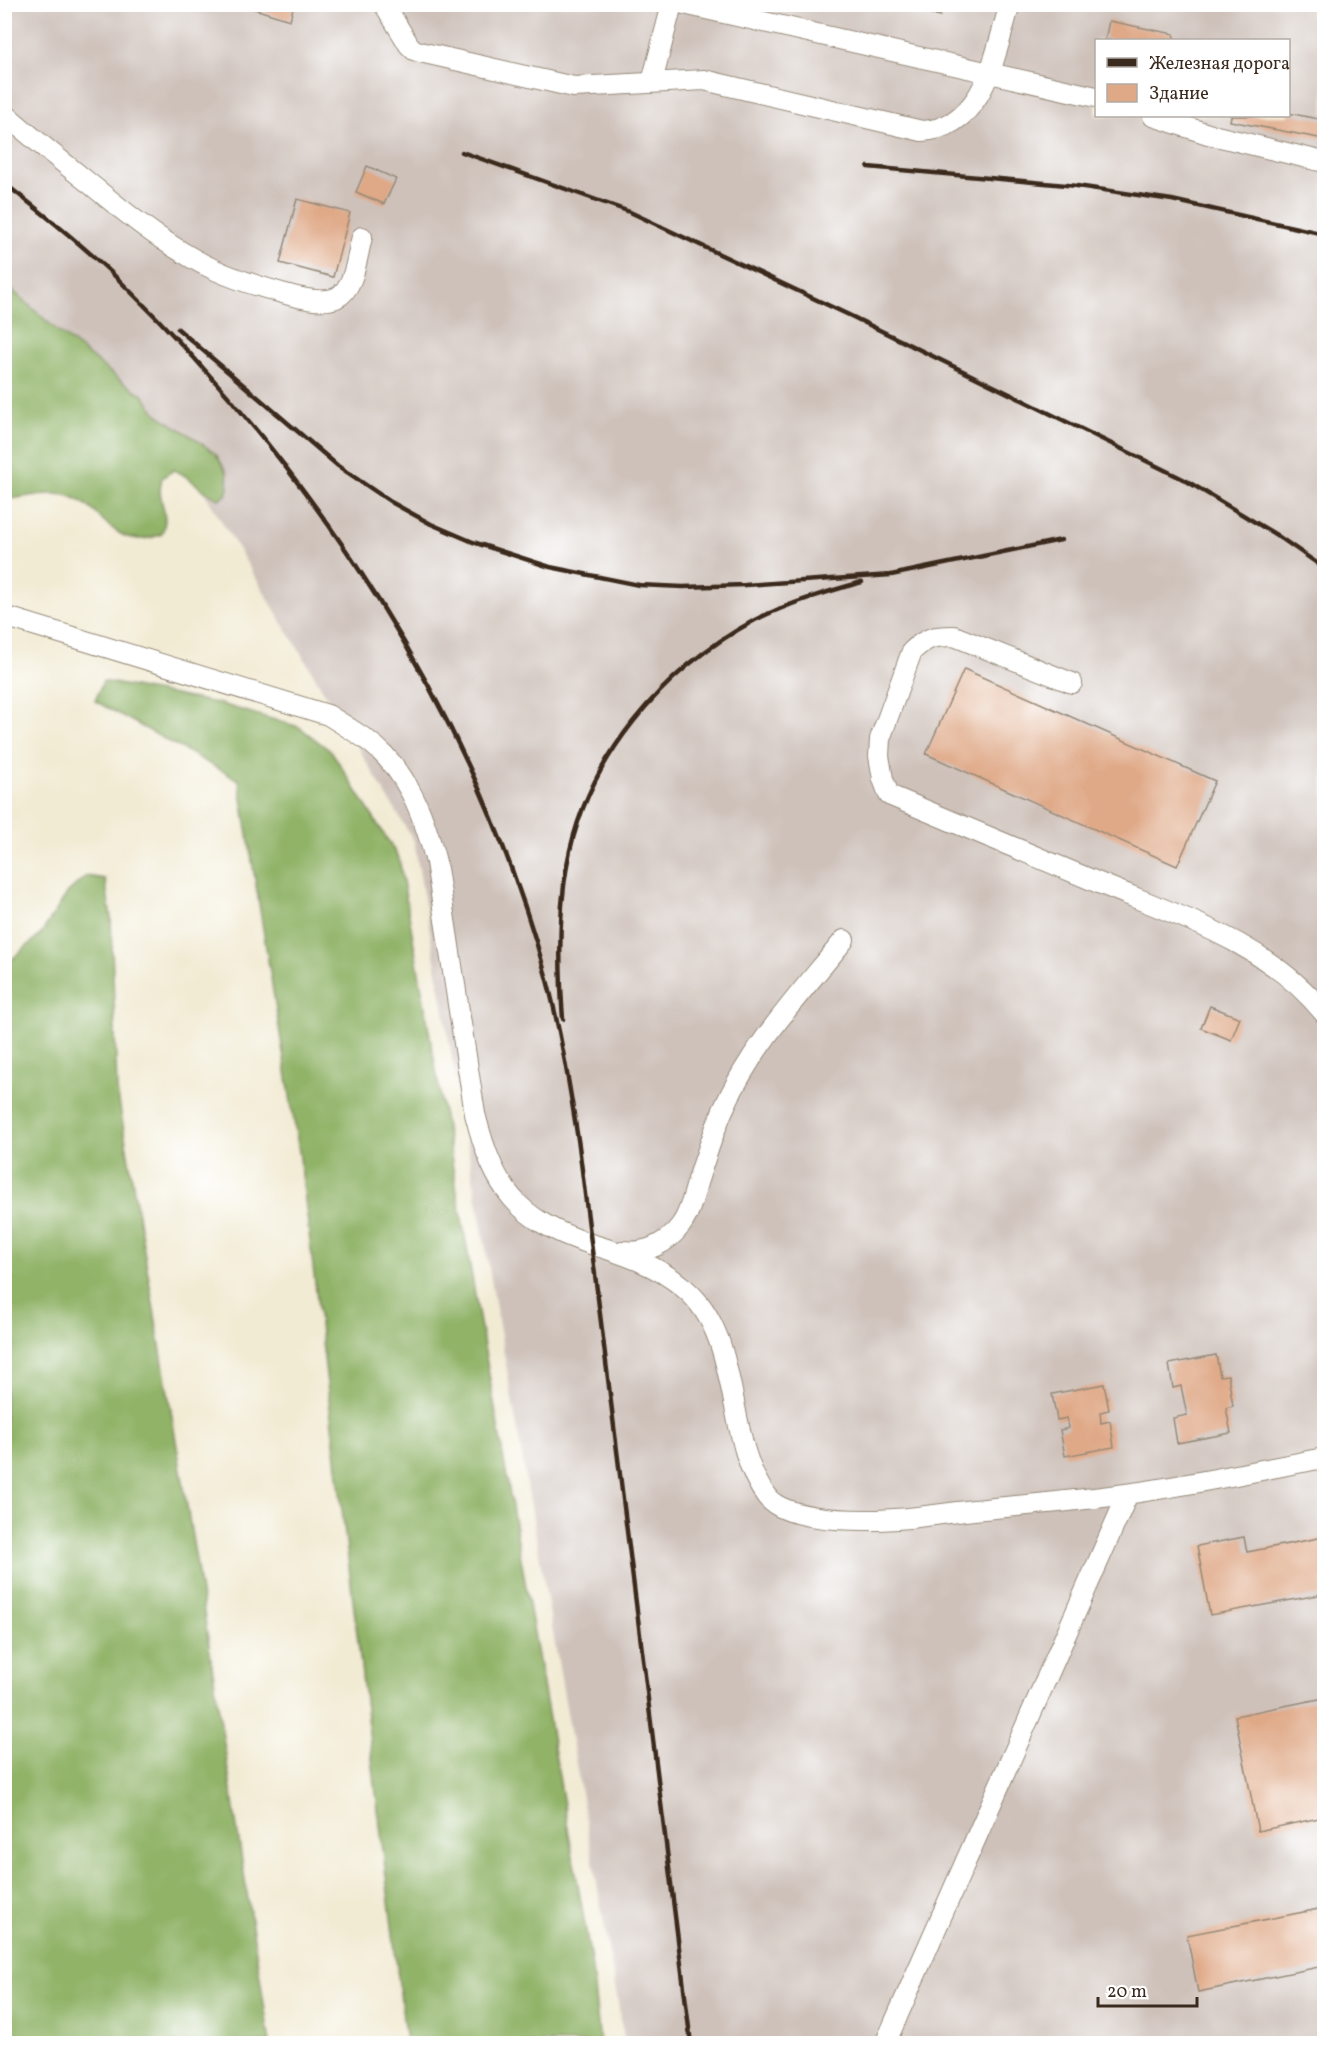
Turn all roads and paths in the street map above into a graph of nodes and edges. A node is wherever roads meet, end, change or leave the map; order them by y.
1 (384, 4) edge
2 (672, 4) edge
3 (684, 4) edge
4 (1010, 4) edge
5 (988, 74) junction
6 (652, 82) junction
7 (1095, 97) edge
8 (4, 113) edge
9 (1156, 117) edge
10 (1324, 162) edge
11 (362, 237) dead end
12 (4, 616) edge
13 (1072, 683) dead end
14 (844, 940) dead end
15 (1324, 1013) edge
16 (613, 1250) junction
17 (1324, 1458) edge
18 (1128, 1494) junction
19 (885, 2043) edge

1 - 6 lane
2 - 6 lane
3 - 5 lane
4 - 5 lane
5 - 6 lane
5 - 7 lane
8 - 11 lane
9 - 10 lane
12 - 16 lane
13 - 15 lane
14 - 16 lane
16 - 18 lane
17 - 18 lane
18 - 19 lane

